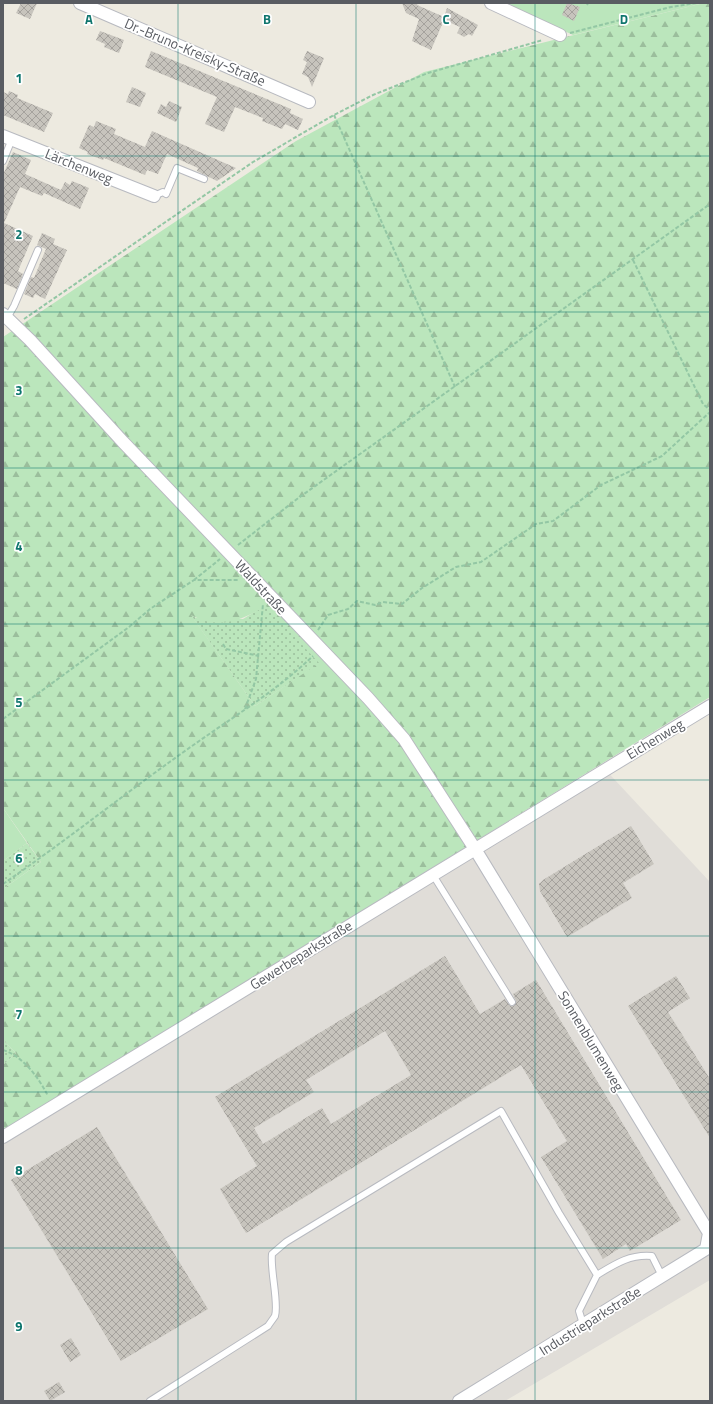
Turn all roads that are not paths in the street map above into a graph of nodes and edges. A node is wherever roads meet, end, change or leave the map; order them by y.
1 (80, 3) edge
2 (491, 3) edge
3 (560, 35) road end
4 (309, 102) dead end
5 (8, 137) edge
6 (3, 161) edge
7 (204, 179) dead end
8 (154, 196) joint
9 (38, 250) dead end
10 (9, 319) edge
11 (710, 706) edge
12 (599, 773) joint
13 (475, 849) junction
14 (433, 875) junction
15 (512, 1002) dead end
16 (3, 1137) edge
17 (709, 1233) edge
18 (597, 1275) junction
19 (662, 1276) junction
20 (583, 1324) junction
21 (150, 1401) edge
22 (459, 1401) edge

1 - 4 street, Dr.-Bruno-Kreisky-Straße
2 - 3 street
5 - 6 lane
5 - 8 street, Lärchenweg
7 - 8 lane
9 - 10 lane
10 - 13 street, Waldstraße
11 - 12 street, Eichenweg
12 - 13 street, Gewerbeparkstraße
13 - 14 street, Gewerbeparkstraße
13 - 17 street, Sonnenblumenweg
14 - 15 lane
14 - 16 street, Gewerbeparkstraße
17 - 19 street, Industrieparkstraße
18 - 19 lane
18 - 20 lane
18 - 21 lane
19 - 20 street, Industrieparkstraße
20 - 22 street, Industrieparkstraße

